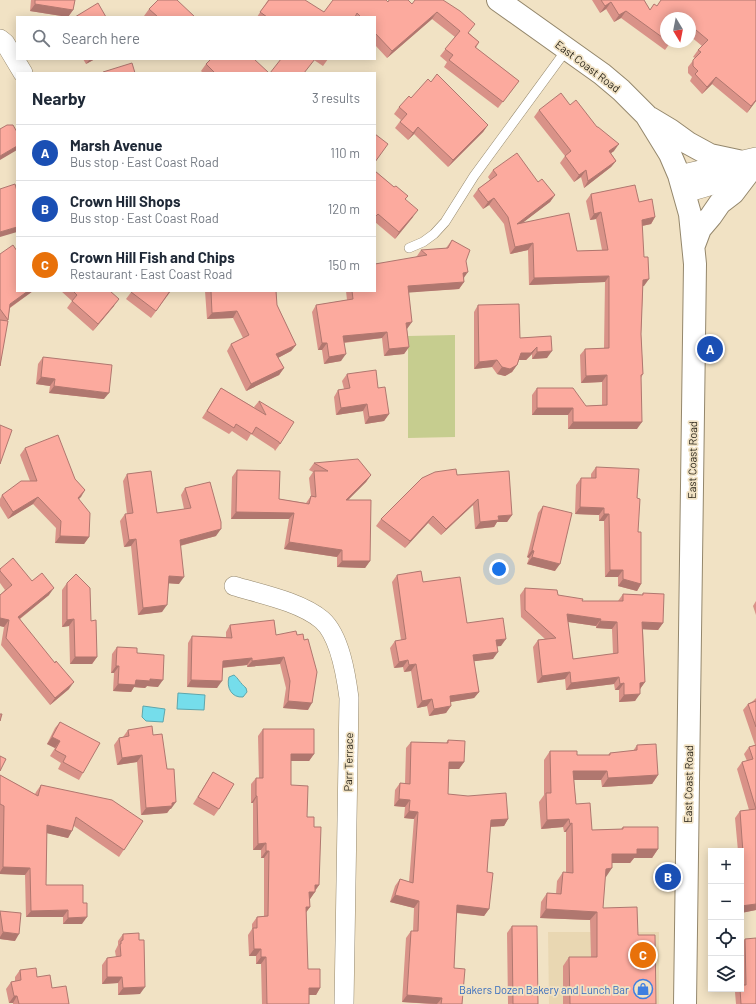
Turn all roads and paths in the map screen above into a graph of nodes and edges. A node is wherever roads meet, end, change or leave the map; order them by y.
1 (498, 0) edge
2 (0, 39) edge
3 (567, 49) junction
4 (23, 72) edge
5 (646, 115) junction
6 (750, 162) edge
7 (682, 184) junction
8 (694, 245) junction
9 (409, 248) dead end
10 (234, 586) dead end
11 (344, 1004) edge
12 (685, 1004) edge

1 - 3 main road, East Coast Road
2 - 4 street
3 - 5 main road, East Coast Road
3 - 9 lane
5 - 6 main road
5 - 7 main road, East Coast Road
6 - 7 street
6 - 8 main road
7 - 8 main road, East Coast Road
8 - 12 main road, East Coast Road
10 - 11 street, Parr Terrace

